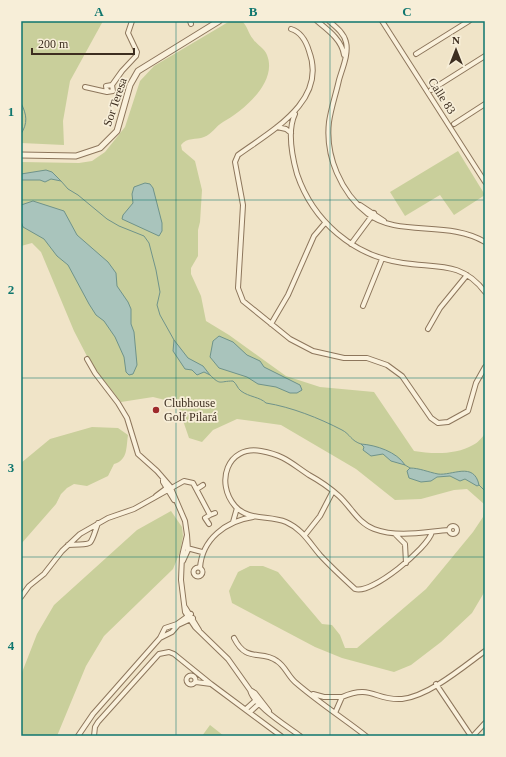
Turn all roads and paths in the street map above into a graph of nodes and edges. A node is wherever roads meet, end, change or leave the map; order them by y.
1 (132, 21) edge
2 (219, 21) edge
3 (317, 21) edge
4 (330, 21) edge
5 (382, 21) edge
6 (469, 21) edge
7 (334, 25) junction
8 (291, 28) dead end
9 (329, 32) junction
10 (416, 54) dead end
11 (485, 56) edge
12 (345, 60) junction
13 (85, 86) dead end
14 (431, 90) dead end
15 (485, 104) edge
16 (296, 112) junction
17 (454, 124) dead end
18 (277, 127) junction
19 (291, 133) junction
20 (21, 154) edge
21 (485, 182) edge
22 (371, 213) junction
23 (325, 223) junction
24 (485, 242) edge
25 (351, 244) junction
26 (382, 259) junction
27 (467, 275) junction
28 (485, 292) edge
29 (363, 306) dead end
30 (271, 324) junction
31 (428, 329) dead end
32 (87, 359) dead end
33 (485, 367) edge
34 (203, 485) dead end
35 (194, 487) junction
36 (170, 488) junction
37 (333, 491) junction
38 (209, 503) dead end
39 (204, 505) junction
40 (237, 508) junction
41 (215, 513) dead end
42 (210, 515) junction
43 (256, 517) junction
44 (233, 522) junction
45 (98, 523) junction
46 (209, 524) dead end
47 (449, 530) dead end
48 (432, 532) junction
49 (395, 534) junction
50 (305, 535) junction
51 (68, 545) junction
52 (187, 548) junction
53 (202, 552) junction
54 (406, 563) junction
55 (200, 568) dead end
56 (21, 596) edge
57 (191, 617) junction
58 (234, 638) dead end
59 (485, 651) edge
60 (196, 682) dead end
61 (211, 684) junction
62 (436, 684) junction
63 (306, 691) junction
64 (342, 697) junction
65 (259, 700) junction
66 (248, 711) junction
67 (335, 713) junction
68 (485, 723) edge
69 (78, 736) edge
70 (94, 736) edge
71 (281, 736) edge
72 (300, 736) edge
73 (366, 736) edge
74 (472, 736) edge

1 - 13 street
2 - 20 street, Sor Teresa
3 - 9 street
4 - 7 street
5 - 21 street, Calle 83
6 - 10 street
7 - 9 street
7 - 12 street
8 - 16 street
9 - 12 street
11 - 14 street
12 - 22 street
15 - 17 street
16 - 18 street
16 - 19 street
18 - 19 street
18 - 30 street
19 - 23 street
22 - 24 street
22 - 25 street
23 - 25 street
23 - 30 street
25 - 26 street
26 - 27 street
26 - 29 street
27 - 28 street
27 - 31 street
30 - 33 street
32 - 36 street
34 - 35 street
35 - 36 street
35 - 39 street
36 - 45 street
36 - 52 street
37 - 40 street
37 - 49 street
37 - 50 street
38 - 39 street
39 - 42 street
40 - 43 street
40 - 44 street
41 - 42 street
42 - 46 street
43 - 44 street
43 - 50 street
44 - 53 street
45 - 51 street
45 - 51 street
47 - 48 street
48 - 49 street
48 - 54 street
49 - 54 street
50 - 54 street
51 - 56 street
52 - 53 street
52 - 57 street
53 - 55 street
57 - 65 street
57 - 69 street
58 - 63 street
59 - 62 street
60 - 61 street
61 - 66 street
61 - 70 street
62 - 64 street
62 - 74 street
63 - 64 street
63 - 67 street
64 - 67 street
65 - 66 street
65 - 72 street
66 - 71 street
67 - 73 street
68 - 74 street

